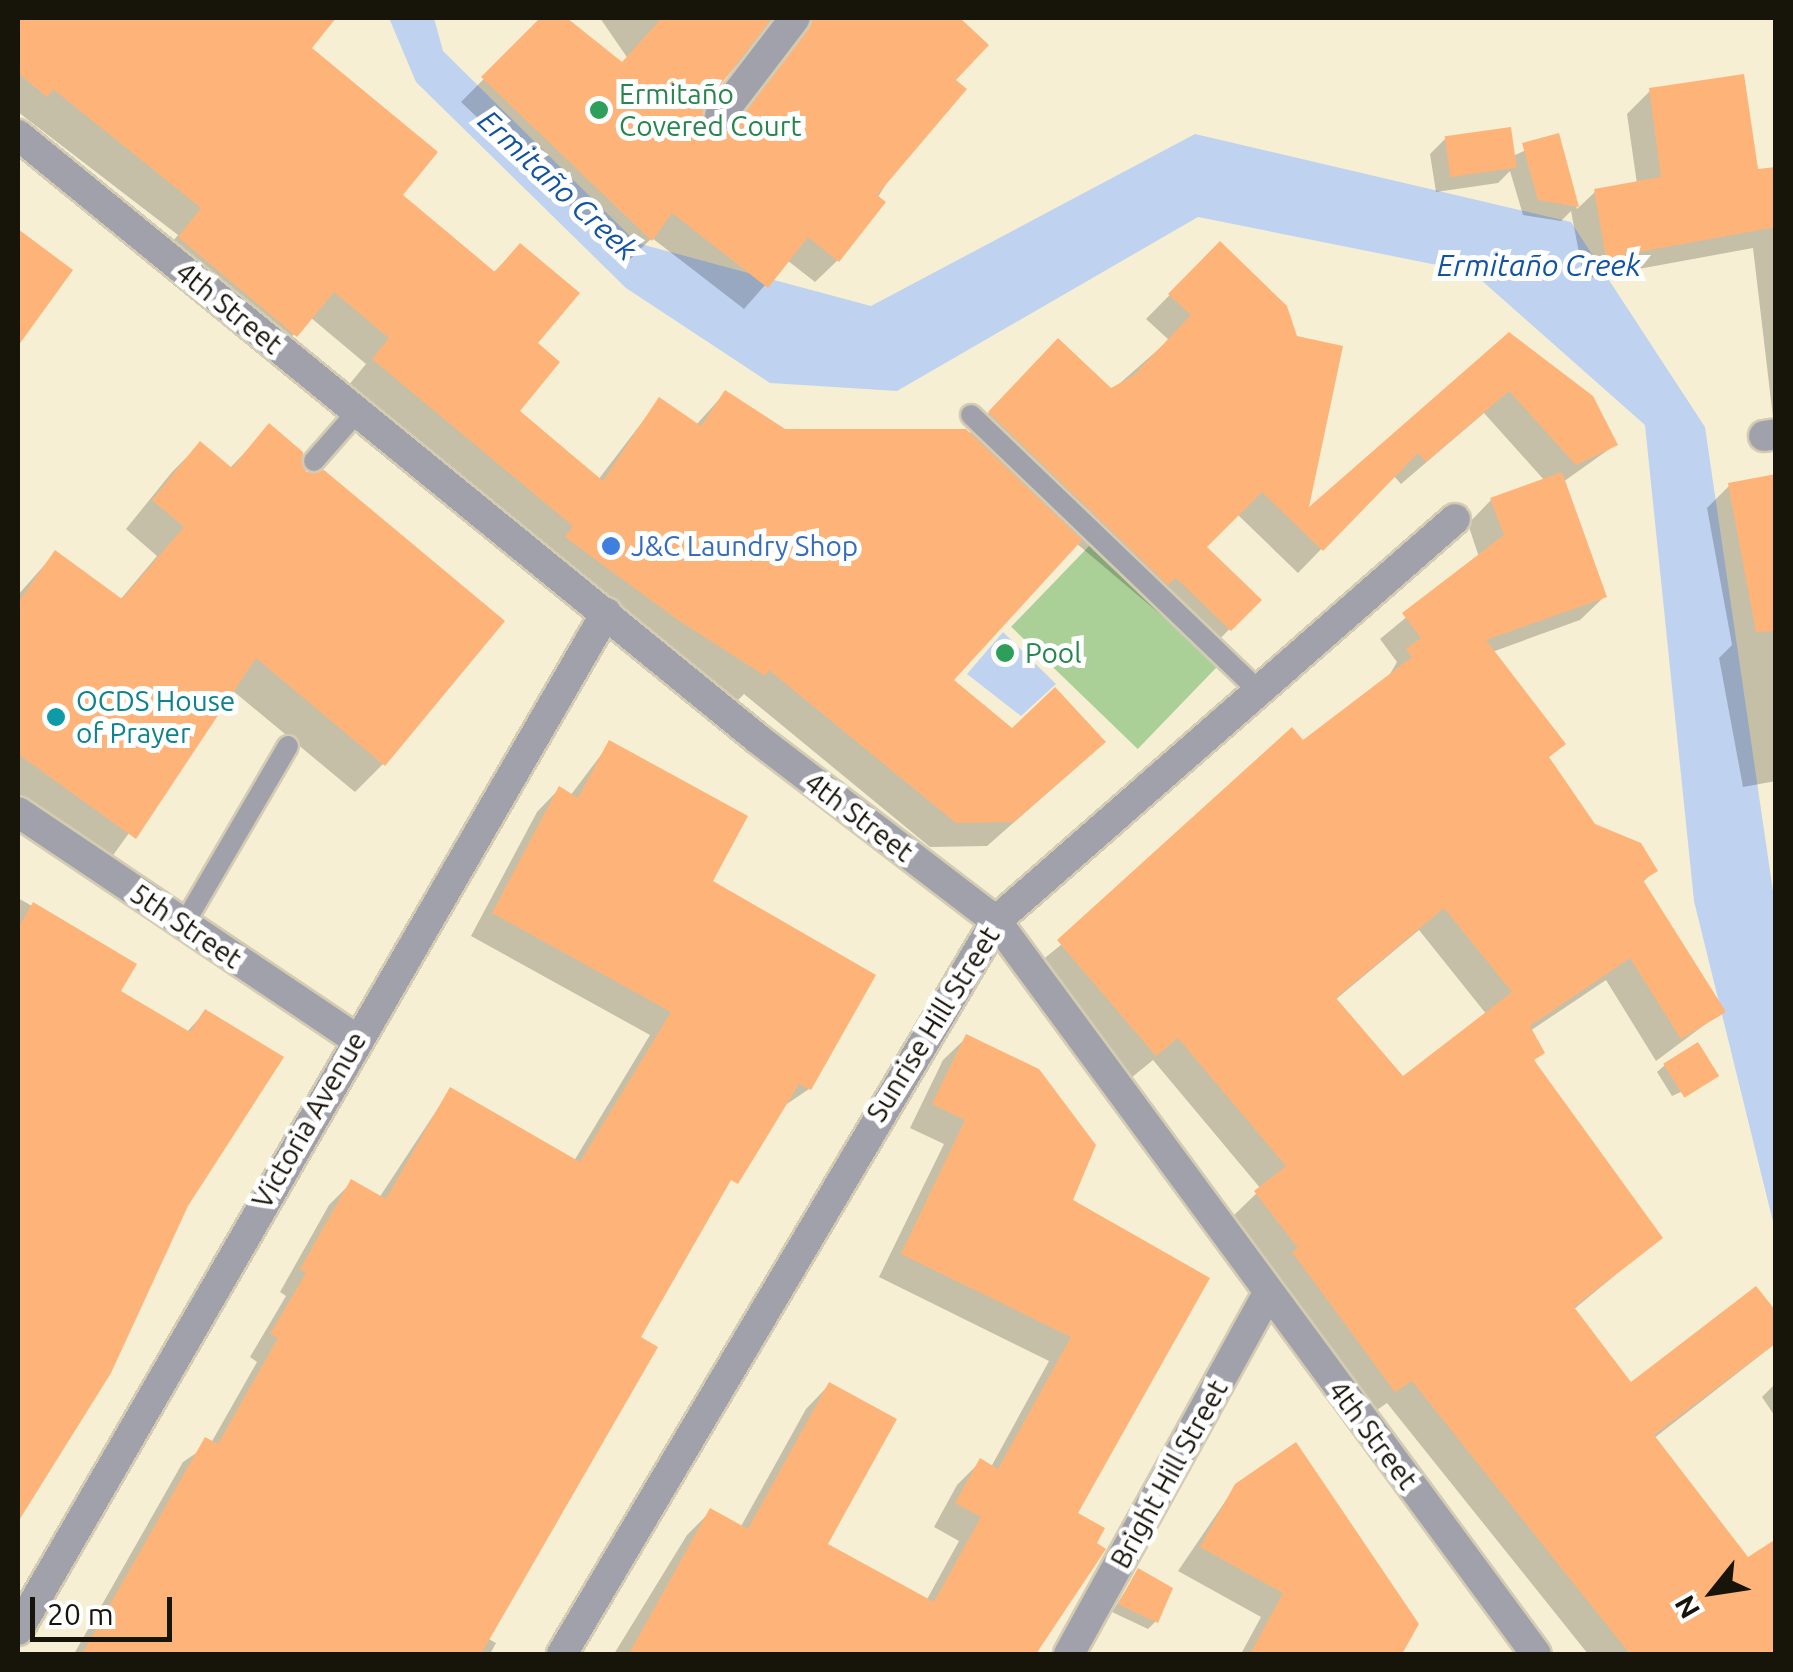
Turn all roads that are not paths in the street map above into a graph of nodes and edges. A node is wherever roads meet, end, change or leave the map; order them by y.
1 (795, 18) edge
2 (720, 116) dead end
3 (18, 135) edge
4 (356, 412) junction
5 (971, 416) dead end
6 (314, 461) dead end
7 (1455, 519) dead end
8 (606, 613) junction
9 (1254, 686) junction
10 (288, 746) dead end
11 (18, 812) edge
12 (996, 921) junction
13 (184, 924) junction
14 (356, 1039) junction
15 (1268, 1294) junction
16 (18, 1630) edge
17 (562, 1654) edge
18 (1069, 1654) edge
19 (1536, 1654) edge

1 - 2 street
3 - 4 street, 4th Street
4 - 6 lane
4 - 8 street, 4th Street
5 - 9 lane
7 - 9 street, Sunrise Hill Street
8 - 12 street, 4th Street
8 - 14 street, Victoria Avenue
9 - 12 street, Sunrise Hill Street
10 - 13 lane
11 - 13 street, 5th Street
12 - 15 street, 4th Street
12 - 17 street, Sunrise Hill Street
13 - 14 street, 5th Street
14 - 16 street, Victoria Avenue
15 - 18 street, Bright Hill Street
15 - 19 street, 4th Street

